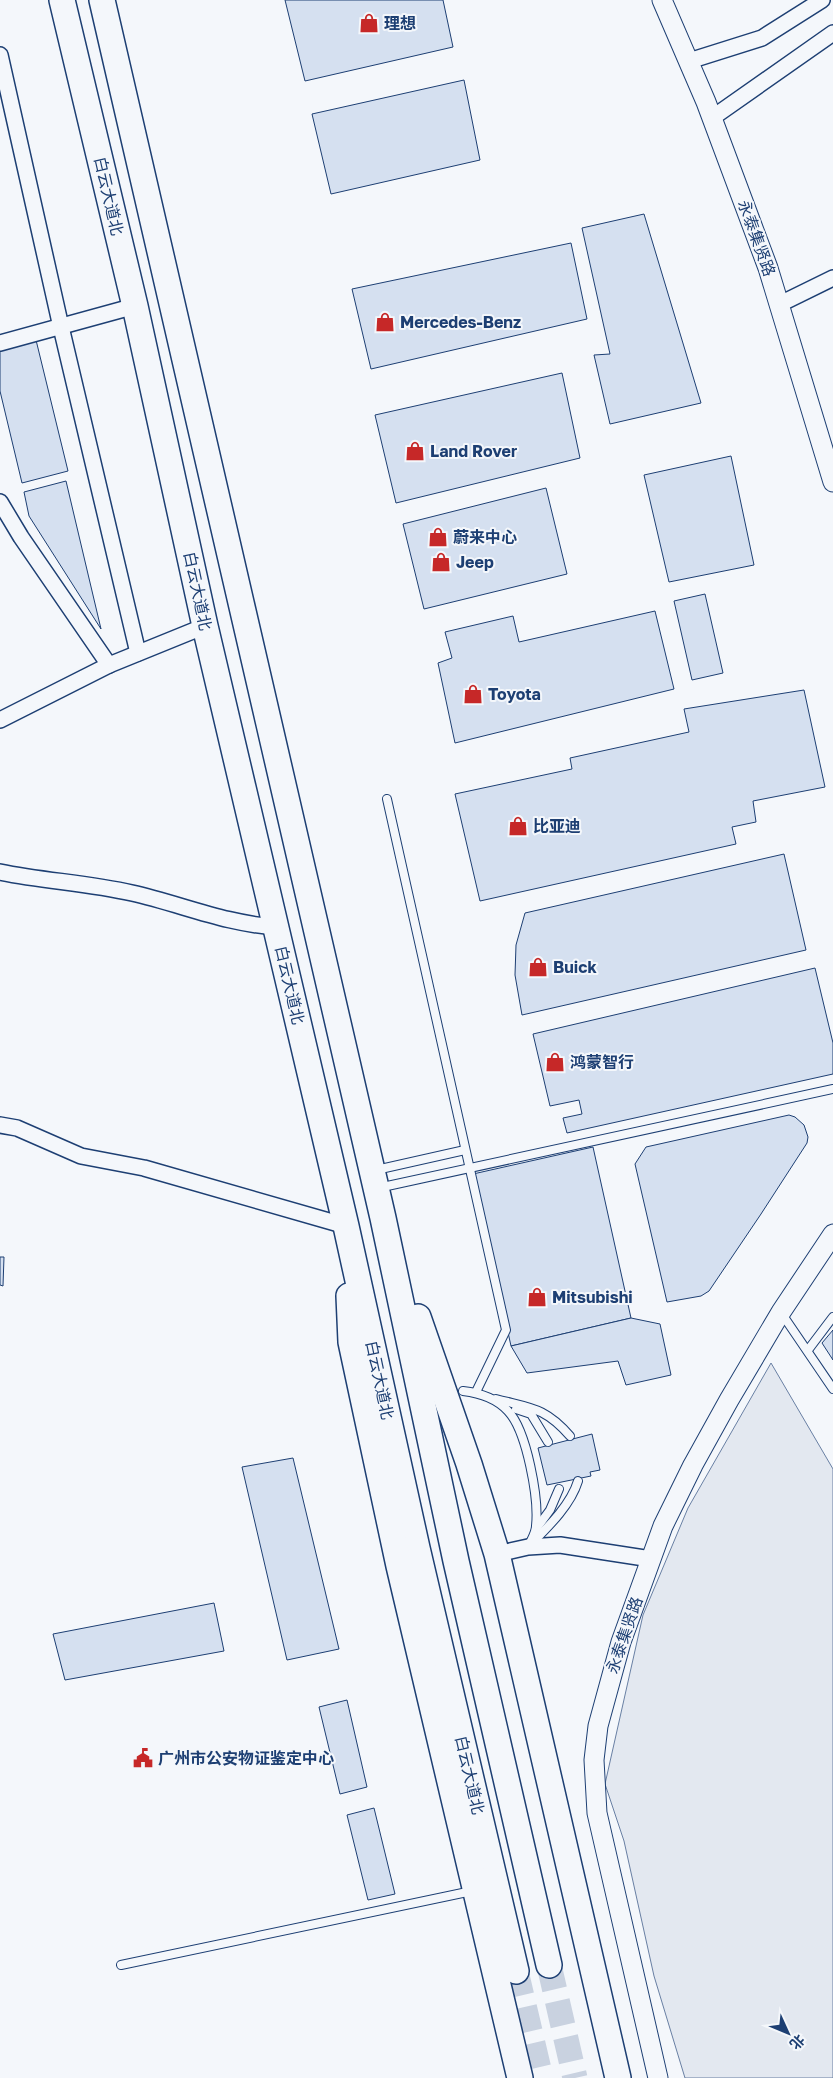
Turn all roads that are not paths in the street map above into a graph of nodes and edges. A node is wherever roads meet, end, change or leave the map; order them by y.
1 (62, 0) edge
2 (102, 0) edge
3 (662, 0) edge
4 (822, 0) edge
5 (833, 33) edge
6 (0, 55) edge
7 (689, 61) junction
8 (712, 118) junction
9 (833, 278) edge
10 (780, 304) junction
11 (134, 306) junction
12 (61, 327) junction
13 (0, 343) edge
14 (833, 482) edge
15 (0, 502) edge
16 (205, 626) junction
17 (138, 653) junction
18 (109, 665) junction
19 (0, 720) edge
20 (387, 799) dead end
21 (0, 872) edge
22 (277, 927) junction
23 (833, 1089) edge
24 (0, 1125) edge
25 (465, 1150) junction
26 (469, 1168) junction
27 (374, 1180) junction
28 (383, 1218) junction
29 (346, 1226) junction
30 (833, 1234) edge
31 (781, 1312) junction
32 (833, 1317) edge
33 (808, 1350) junction
34 (833, 1389) edge
35 (463, 1391) dead end
36 (476, 1392) junction
37 (492, 1398) junction
38 (500, 1404) junction
39 (570, 1436) dead end
40 (548, 1442) dead end
41 (578, 1481) dead end
42 (560, 1489) dead end
43 (536, 1529) junction
44 (528, 1547) junction
45 (497, 1554) junction
46 (651, 1559) junction
47 (477, 1890) junction
48 (121, 1965) dead end
49 (549, 1965) tunnel mouth
50 (516, 1971) tunnel mouth
51 (520, 2078) edge
52 (618, 2078) edge
53 (658, 2078) edge

1 - 11 highway, 白云大道北
2 - 27 highway, 白云大道北
3 - 7 street, 永泰集贤路
4 - 7 street
5 - 8 street
6 - 12 street
7 - 8 street, 永泰集贤路
8 - 10 street, 永泰集贤路
9 - 10 street
10 - 14 street, 永泰集贤路
11 - 12 street
11 - 16 highway, 白云大道北
12 - 13 street
12 - 17 street
15 - 18 street
16 - 17 street
16 - 22 highway, 白云大道北
17 - 18 street
18 - 19 street
20 - 25 lane
21 - 22 street
22 - 29 highway, 白云大道北
23 - 26 lane
24 - 29 street
25 - 26 lane
25 - 27 lane
26 - 27 lane
26 - 36 lane
27 - 28 highway, 白云大道北
28 - 45 highway
28 - 49 highway, 白云大道北
29 - 47 highway
29 - 50 highway, 白云大道北
30 - 31 street, 永泰集贤路
31 - 33 lane
31 - 46 street, 永泰集贤路
32 - 33 lane
33 - 34 lane
35 - 36 lane
36 - 37 lane
37 - 38 lane
37 - 39 lane
38 - 40 lane
38 - 43 lane
41 - 44 lane
42 - 43 lane
43 - 44 lane
44 - 45 street
44 - 46 street
45 - 52 highway
46 - 53 street, 永泰集贤路
47 - 48 lane
47 - 51 highway

